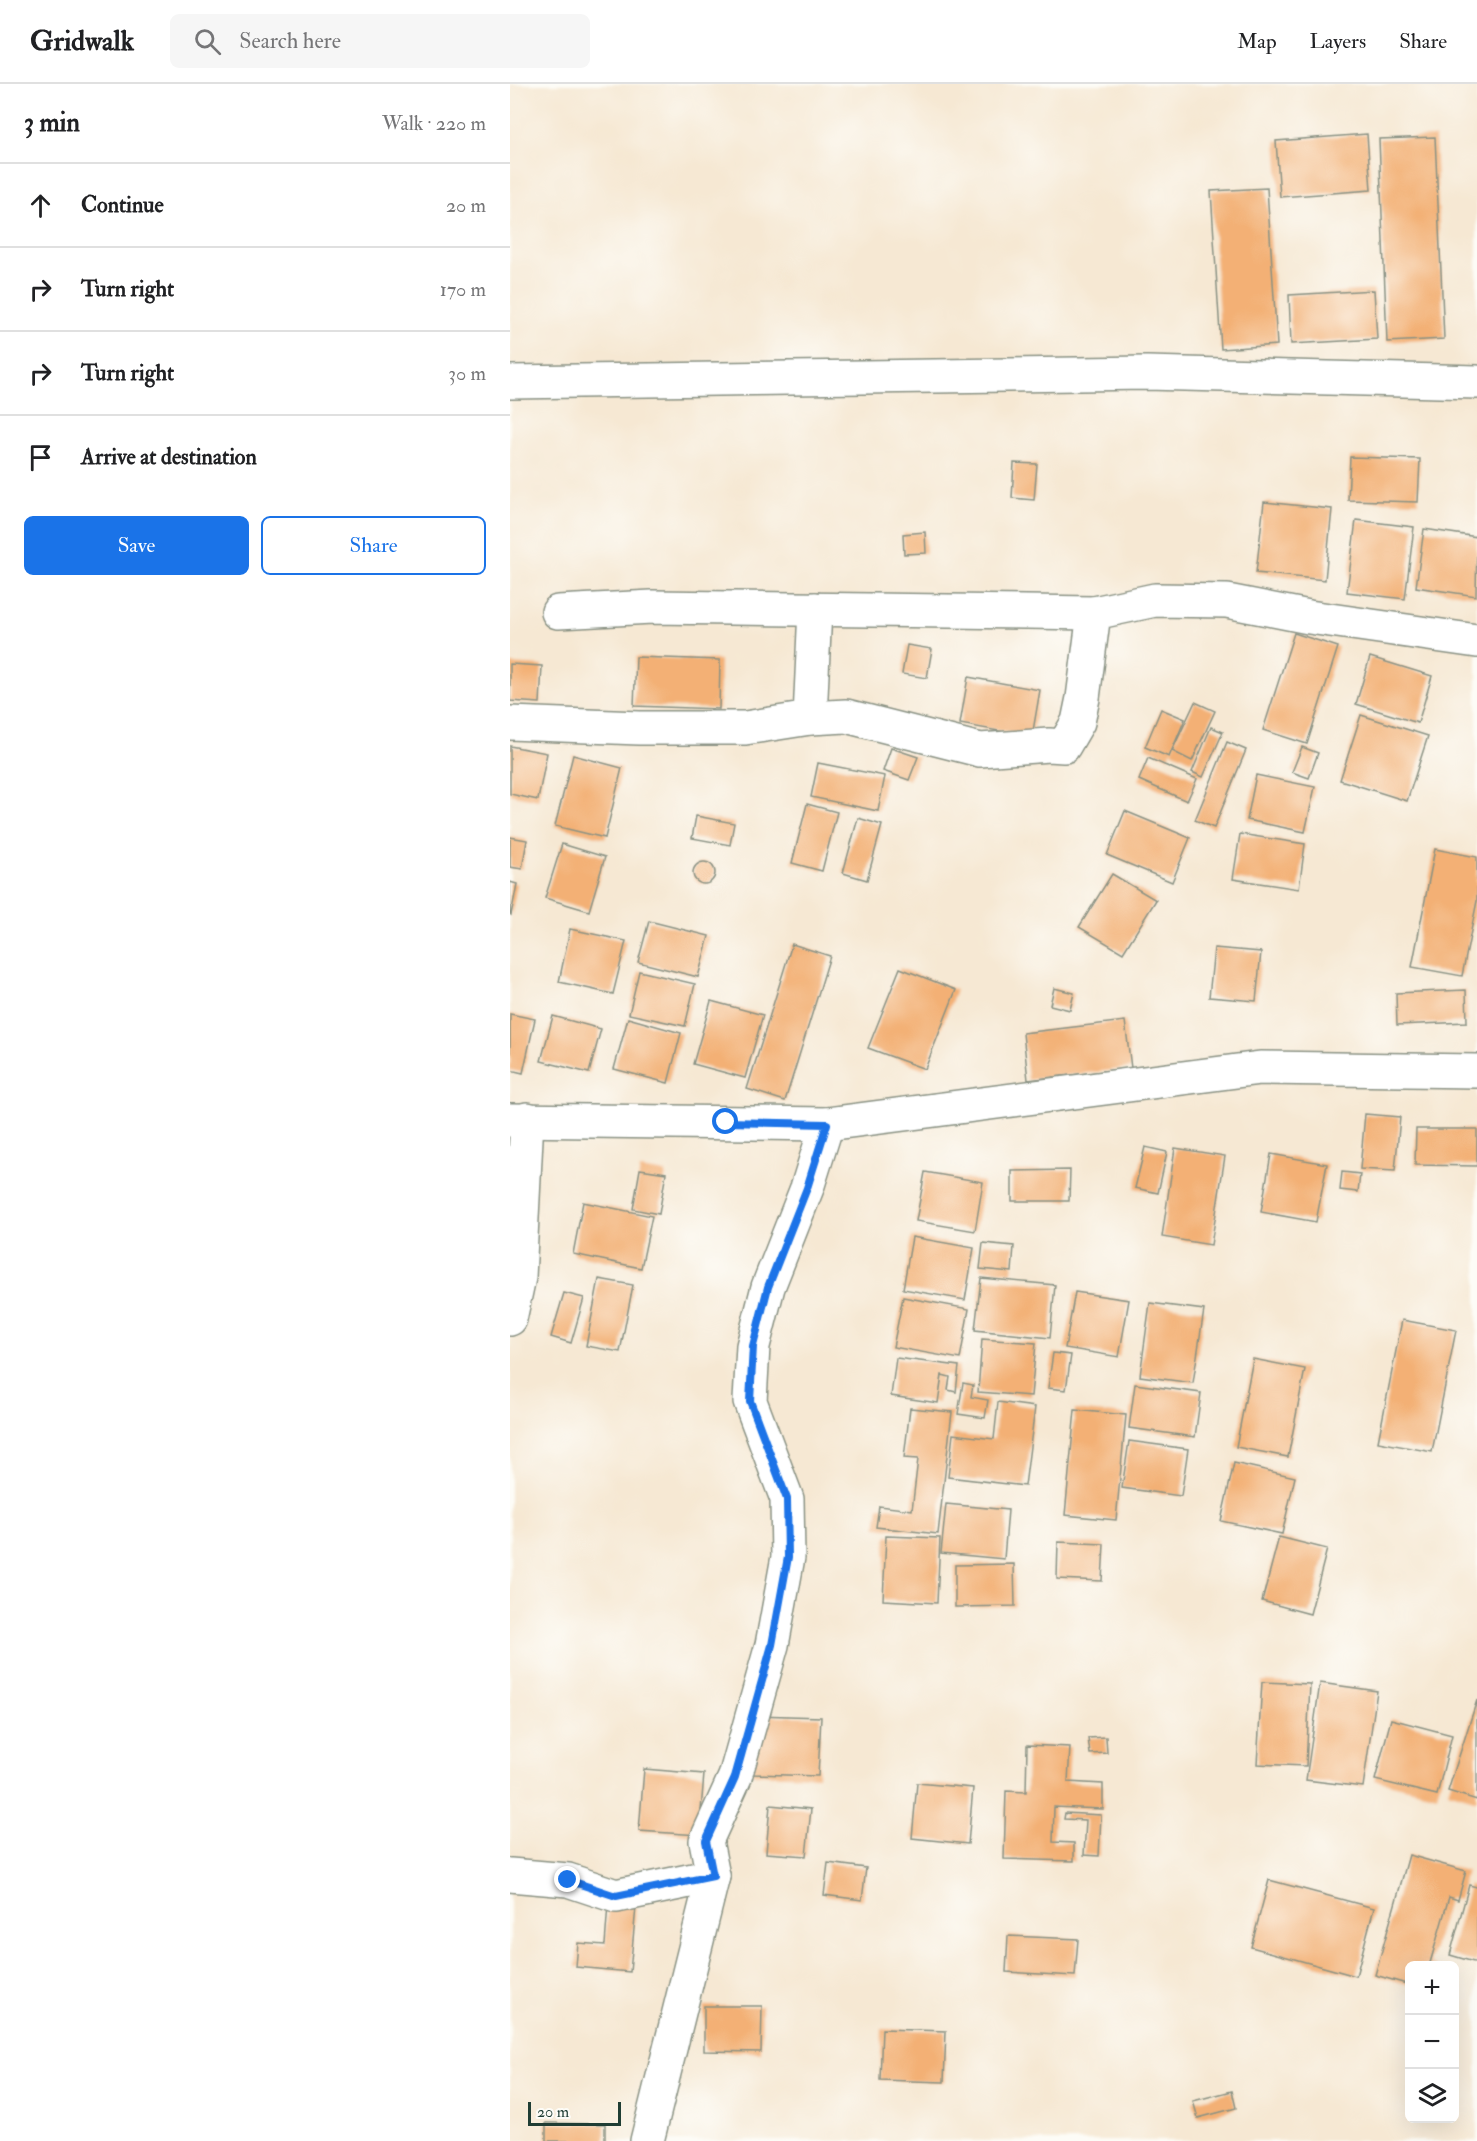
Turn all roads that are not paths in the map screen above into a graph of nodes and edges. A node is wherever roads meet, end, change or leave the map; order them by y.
1 (510, 382) edge
2 (1477, 382) edge
3 (815, 609) junction
4 (558, 612) dead end
5 (1094, 613) junction
6 (1477, 640) edge
7 (810, 718) junction
8 (510, 723) edge
9 (1477, 1071) edge
10 (519, 1119) edge
11 (827, 1124) junction
12 (510, 1319) edge
13 (510, 1875) edge
14 (713, 1876) junction
15 (647, 2141) edge

1 - 2 street
3 - 4 street
3 - 5 street
3 - 7 street
5 - 6 street
5 - 7 street
7 - 8 street
9 - 11 street
10 - 11 street
10 - 12 street
11 - 14 street
13 - 14 street
14 - 15 street

